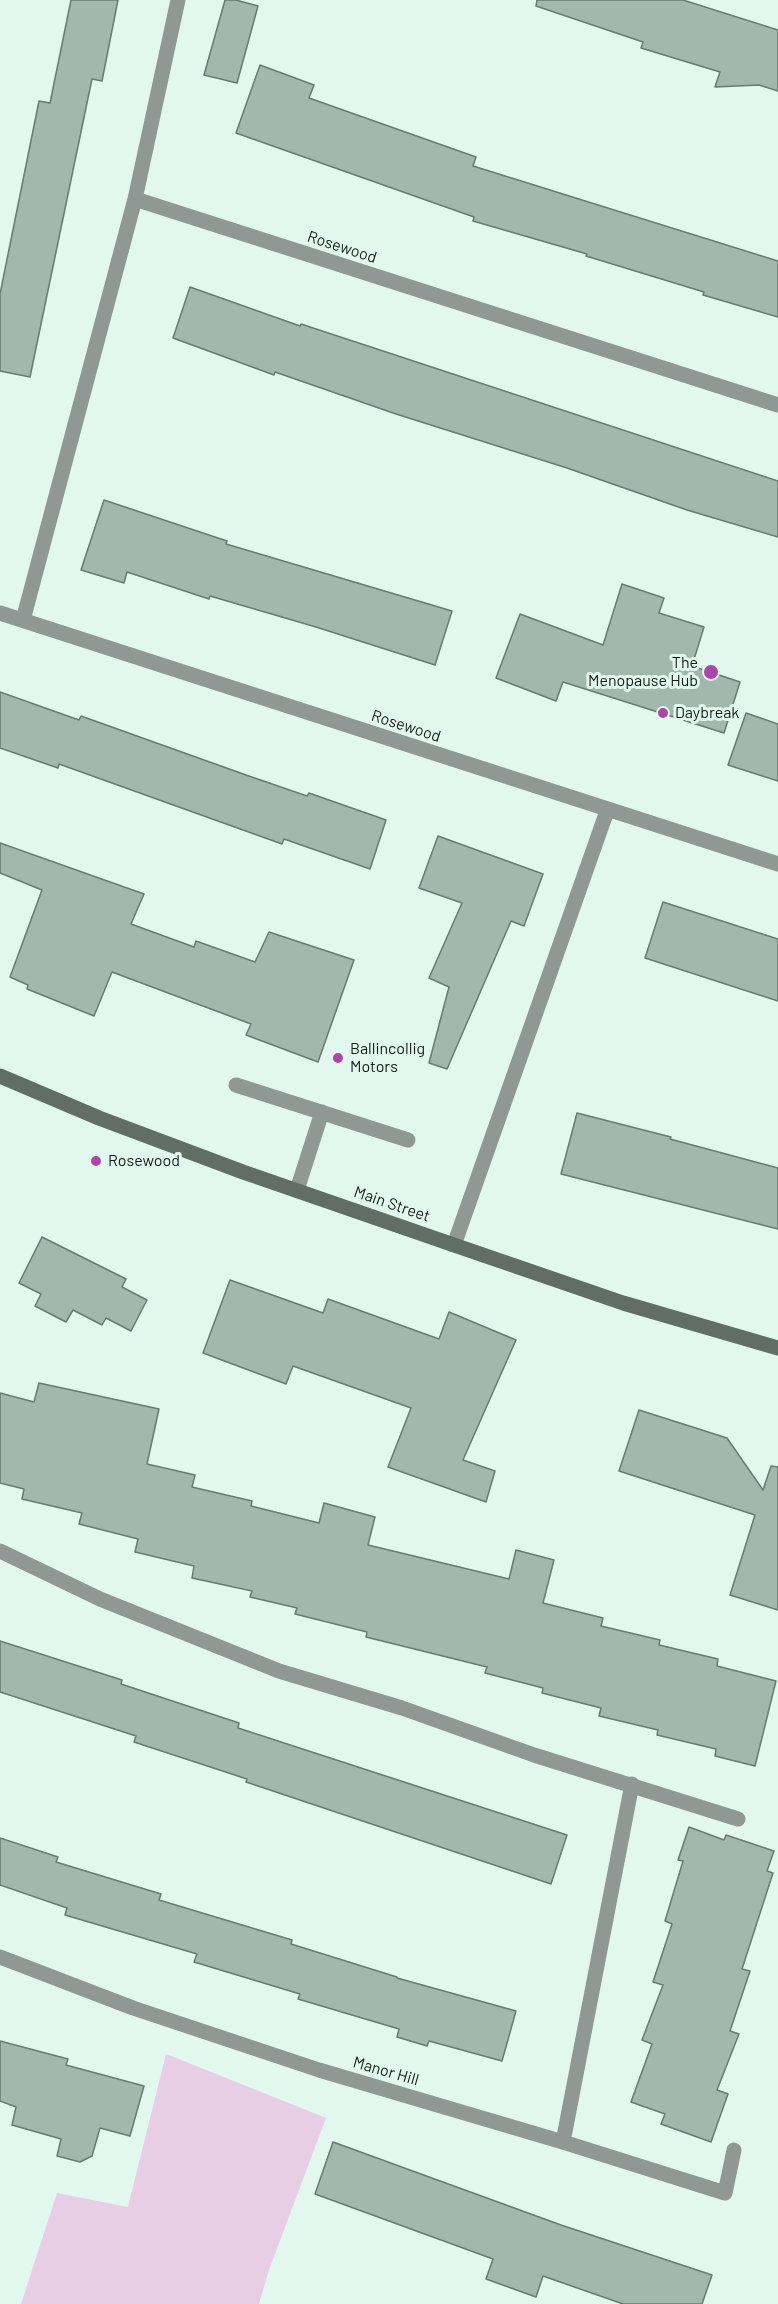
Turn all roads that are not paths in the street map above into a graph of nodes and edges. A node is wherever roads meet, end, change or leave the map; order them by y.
1 (178, 0) edge
2 (135, 199) junction
3 (778, 405) edge
4 (0, 613) edge
5 (23, 620) junction
6 (607, 811) junction
7 (778, 864) edge
8 (0, 1076) edge
9 (237, 1085) dead end
10 (322, 1112) junction
11 (408, 1140) dead end
12 (297, 1190) junction
13 (454, 1245) junction
14 (778, 1348) edge
15 (0, 1551) edge
16 (632, 1784) junction
17 (738, 1819) dead end
18 (0, 1957) edge
19 (563, 2142) junction
20 (734, 2150) dead end

1 - 2 street
2 - 3 street, Rosewood
2 - 5 street
4 - 5 street, Rosewood
5 - 6 street, Rosewood
6 - 7 street, Rosewood
6 - 13 street
8 - 12 main road, Main Street
9 - 10 street
10 - 11 street
10 - 12 street
12 - 13 main road, Main Street
13 - 14 main road, Main Street
15 - 16 street
16 - 17 street
16 - 19 street
18 - 19 street, Manor Hill
19 - 20 street, Manor Hill

